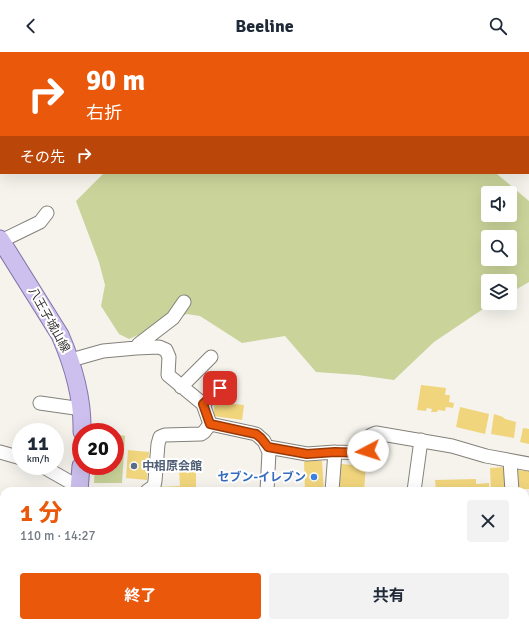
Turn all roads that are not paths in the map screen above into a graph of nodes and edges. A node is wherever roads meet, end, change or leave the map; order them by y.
1 (47, 214) dead end
2 (1, 240) edge
3 (184, 302) dead end
4 (136, 348) junction
5 (211, 357) dead end
6 (71, 360) junction
7 (182, 387) junction
8 (220, 388) dead end
9 (40, 402) dead end
10 (203, 404) junction
11 (82, 409) junction
12 (82, 423) edge
13 (210, 424) junction
14 (421, 440) junction
15 (268, 447) junction
16 (0, 452) edge
17 (335, 452) junction
18 (12, 455) edge
19 (510, 461) junction
20 (529, 464) edge
21 (58, 475) edge
22 (81, 475) edge
23 (80, 487) edge
24 (153, 487) edge
25 (267, 487) edge
26 (332, 487) edge
27 (415, 487) edge
28 (512, 487) edge

1 - 2 street
2 - 6 main road, 八王子城山線
3 - 4 street
4 - 6 street
4 - 7 street
5 - 7 street
6 - 11 main road, 八王子城山線
7 - 10 street
8 - 10 street
9 - 11 street
10 - 13 street
11 - 12 main road, 八王子城山線
13 - 15 street
13 - 24 street
14 - 17 street
14 - 19 street
14 - 27 street
15 - 17 street
15 - 25 street
16 - 18 street
17 - 26 street
19 - 20 street
19 - 28 street
21 - 23 street
22 - 23 main road

